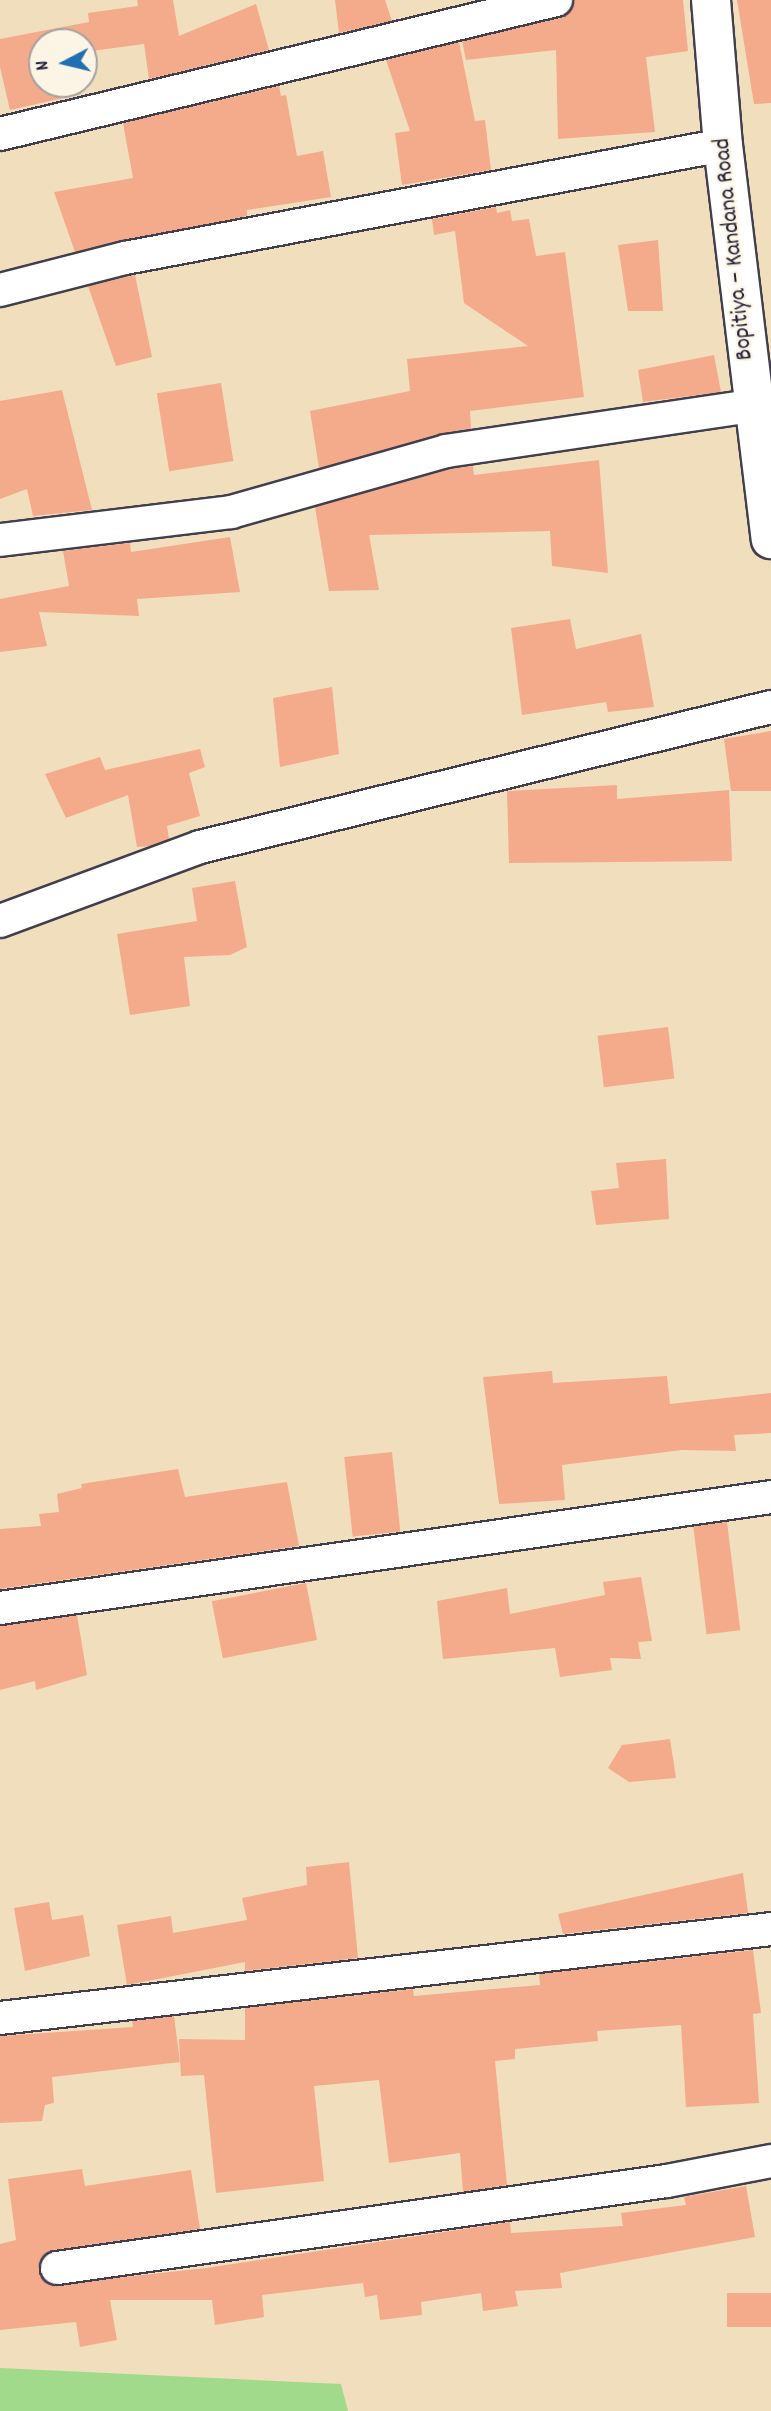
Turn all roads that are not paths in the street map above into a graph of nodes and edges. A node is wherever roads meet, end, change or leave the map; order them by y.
1 (556, 0) edge
2 (711, 0) edge
3 (0, 134) edge
4 (723, 145) junction
5 (0, 290) edge
6 (762, 404) edge
7 (771, 539) edge
8 (0, 540) edge
9 (771, 707) edge
10 (0, 921) edge
11 (771, 1497) edge
12 (0, 1608) edge
13 (771, 1929) edge
14 (0, 2018) edge
15 (771, 2161) edge
16 (57, 2268) dead end

1 - 3 street
2 - 4 street, Bopitiya – Kandana Road
4 - 5 street
4 - 6 street, Bopitiya – Kandana Road
6 - 7 street, Bopitiya – Kandana Road
6 - 8 street
9 - 10 street
11 - 12 street
13 - 14 street
15 - 16 street

